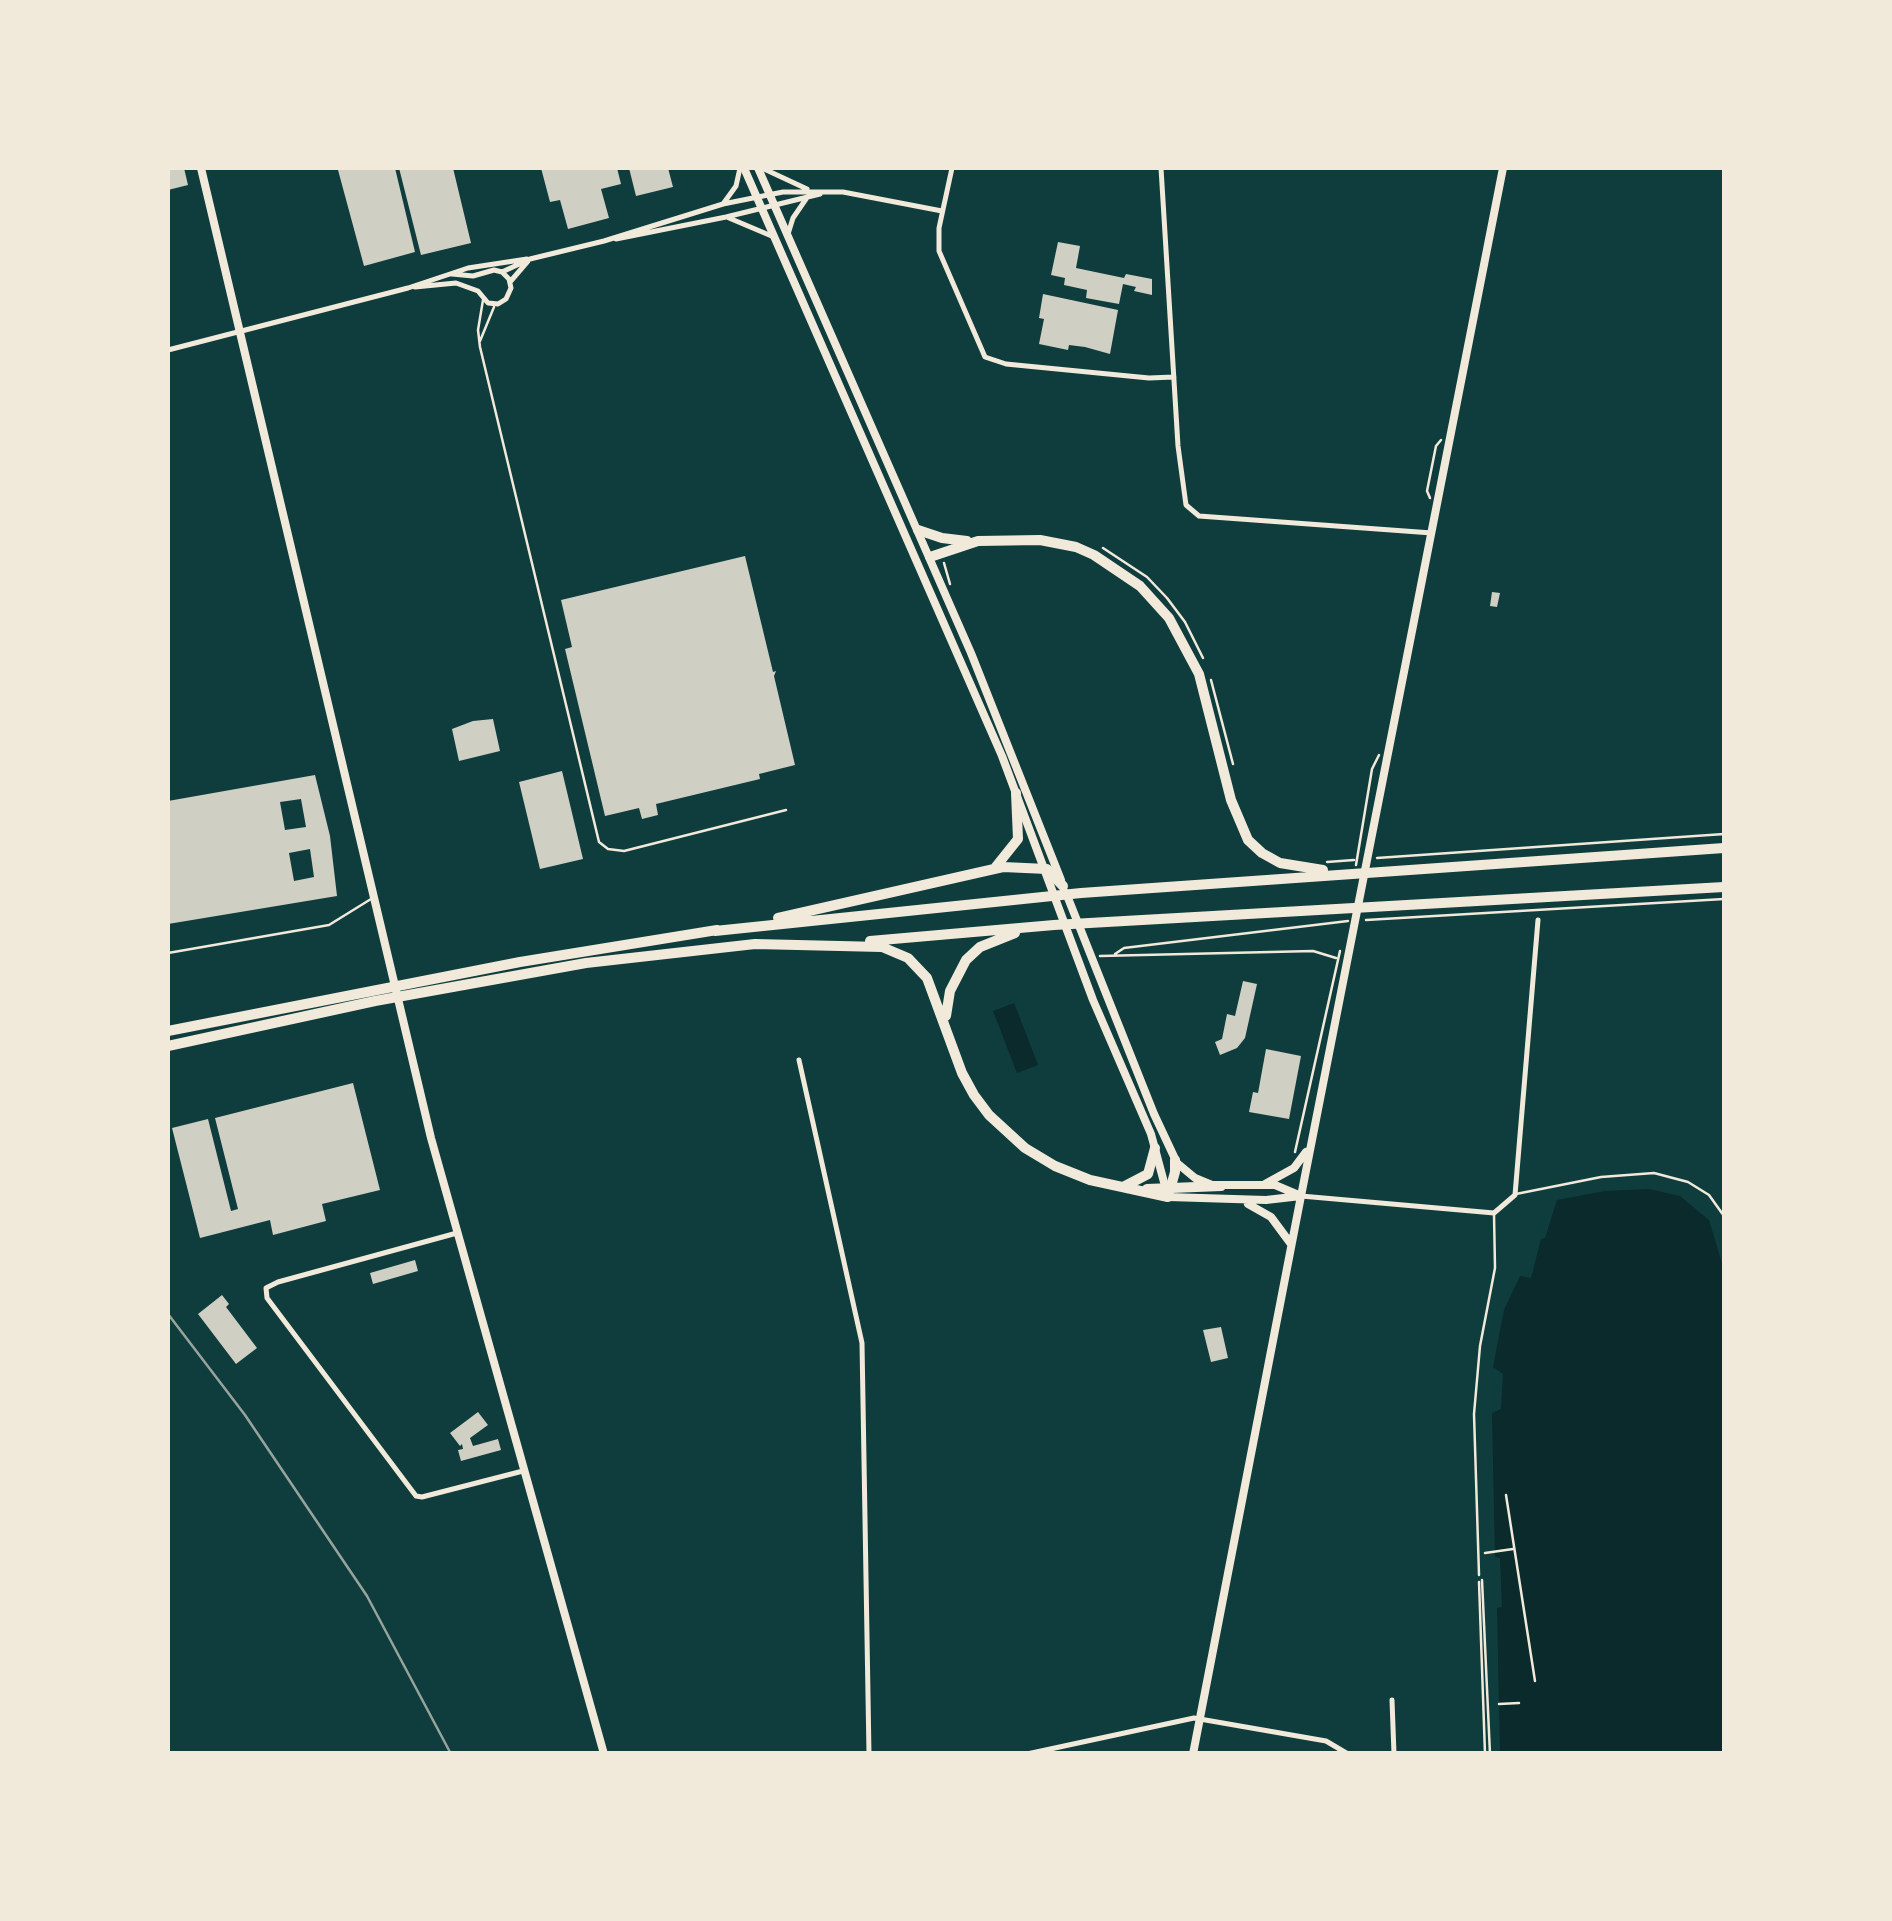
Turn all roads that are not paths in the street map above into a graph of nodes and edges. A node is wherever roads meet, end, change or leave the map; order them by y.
1 (202, 168) edge
2 (742, 168) edge
3 (760, 168) edge
4 (952, 168) edge
5 (1161, 168) edge
6 (1503, 168) edge
7 (770, 194) junction
8 (808, 194) junction
9 (755, 196) junction
10 (724, 204) junction
11 (776, 205) junction
12 (760, 208) junction
13 (942, 211) junction
14 (726, 217) junction
15 (787, 236) junction
16 (775, 237) junction
17 (604, 241) junction
18 (530, 259) junction
19 (502, 272) junction
20 (452, 274) junction
21 (482, 276) junction
22 (510, 282) junction
23 (408, 288) junction
24 (478, 291) junction
25 (483, 300) junction
26 (496, 304) junction
27 (240, 331) junction
28 (480, 348) junction
29 (168, 350) edge
30 (1174, 377) junction
31 (918, 530) junction
32 (1432, 533) junction
33 (978, 541) junction
34 (930, 557) junction
35 (918, 562) junction
36 (1016, 793) junction
37 (786, 810) dead end
38 (1724, 848) edge
39 (1042, 868) junction
40 (993, 869) junction
41 (1349, 874) junction
42 (1063, 886) junction
43 (1724, 887) edge
44 (375, 898) junction
45 (1538, 920) dead end
46 (1054, 925) junction
47 (715, 930) junction
48 (824, 946) junction
49 (168, 953) edge
50 (420, 987) junction
51 (374, 996) junction
52 (947, 1027) junction
53 (168, 1030) edge
54 (168, 1046) edge
55 (799, 1060) dead end
56 (1311, 1143) junction
57 (1155, 1148) junction
58 (1175, 1160) junction
59 (1265, 1184) junction
60 (1220, 1186) junction
61 (1120, 1187) junction
62 (1168, 1191) junction
63 (1515, 1194) junction
64 (1301, 1196) junction
65 (1240, 1200) junction
66 (1494, 1212) junction
67 (1724, 1216) edge
68 (457, 1233) junction
69 (1291, 1244) junction
70 (523, 1471) junction
71 (1478, 1576) road end
72 (1392, 1700) dead end
73 (1201, 1719) junction
74 (604, 1754) edge
75 (869, 1754) edge
76 (1027, 1754) edge
77 (1194, 1754) edge
78 (1348, 1754) edge
79 (1394, 1754) edge

1 - 27 main road
2 - 9 main road
2 - 10 street
3 - 7 main road
3 - 8 street
4 - 13 street
5 - 30 street
6 - 32 main road
7 - 8 street
7 - 9 street
7 - 11 main road
8 - 11 street
8 - 13 street
8 - 15 street
9 - 10 street
9 - 12 main road
10 - 17 street
11 - 12 street
11 - 15 main road
12 - 14 street
12 - 16 main road
13 - 30 street
14 - 16 street
14 - 17 street
15 - 31 main road
16 - 35 main road
17 - 18 street
18 - 19 street
18 - 20 street
18 - 22 street
19 - 21 street
19 - 22 street
20 - 21 street
20 - 23 street
21 - 24 street
22 - 26 street
23 - 24 street
23 - 27 street
24 - 25 street
25 - 26 street
25 - 28 lane
26 - 28 lane
27 - 29 street
27 - 44 main road
28 - 37 lane
30 - 32 street
31 - 33 highway
31 - 34 main road
32 - 56 main road
33 - 34 highway
33 - 41 highway
34 - 35 main road
34 - 42 main road
35 - 36 main road
36 - 39 main road
36 - 40 highway
38 - 41 highway
39 - 40 highway
39 - 42 highway
39 - 57 main road
40 - 47 highway
41 - 47 highway
42 - 58 main road
43 - 46 highway
44 - 49 lane
44 - 68 main road
45 - 63 street
46 - 48 highway
46 - 52 highway
47 - 50 highway
48 - 50 highway
48 - 52 highway
50 - 51 highway
51 - 53 highway
51 - 54 highway
52 - 61 highway
55 - 75 street
56 - 59 main road
56 - 64 main road
57 - 61 highway
57 - 62 main road
58 - 60 main road
58 - 62 highway
59 - 60 main road
59 - 64 main road
60 - 62 highway
61 - 62 highway
62 - 65 main road
63 - 66 street
63 - 67 lane
64 - 65 main road
64 - 66 street
64 - 69 main road
65 - 69 main road
66 - 71 lane
68 - 70 main road
68 - 70 street
69 - 73 main road
70 - 74 main road
72 - 79 street
73 - 76 street
73 - 77 main road
73 - 78 street

